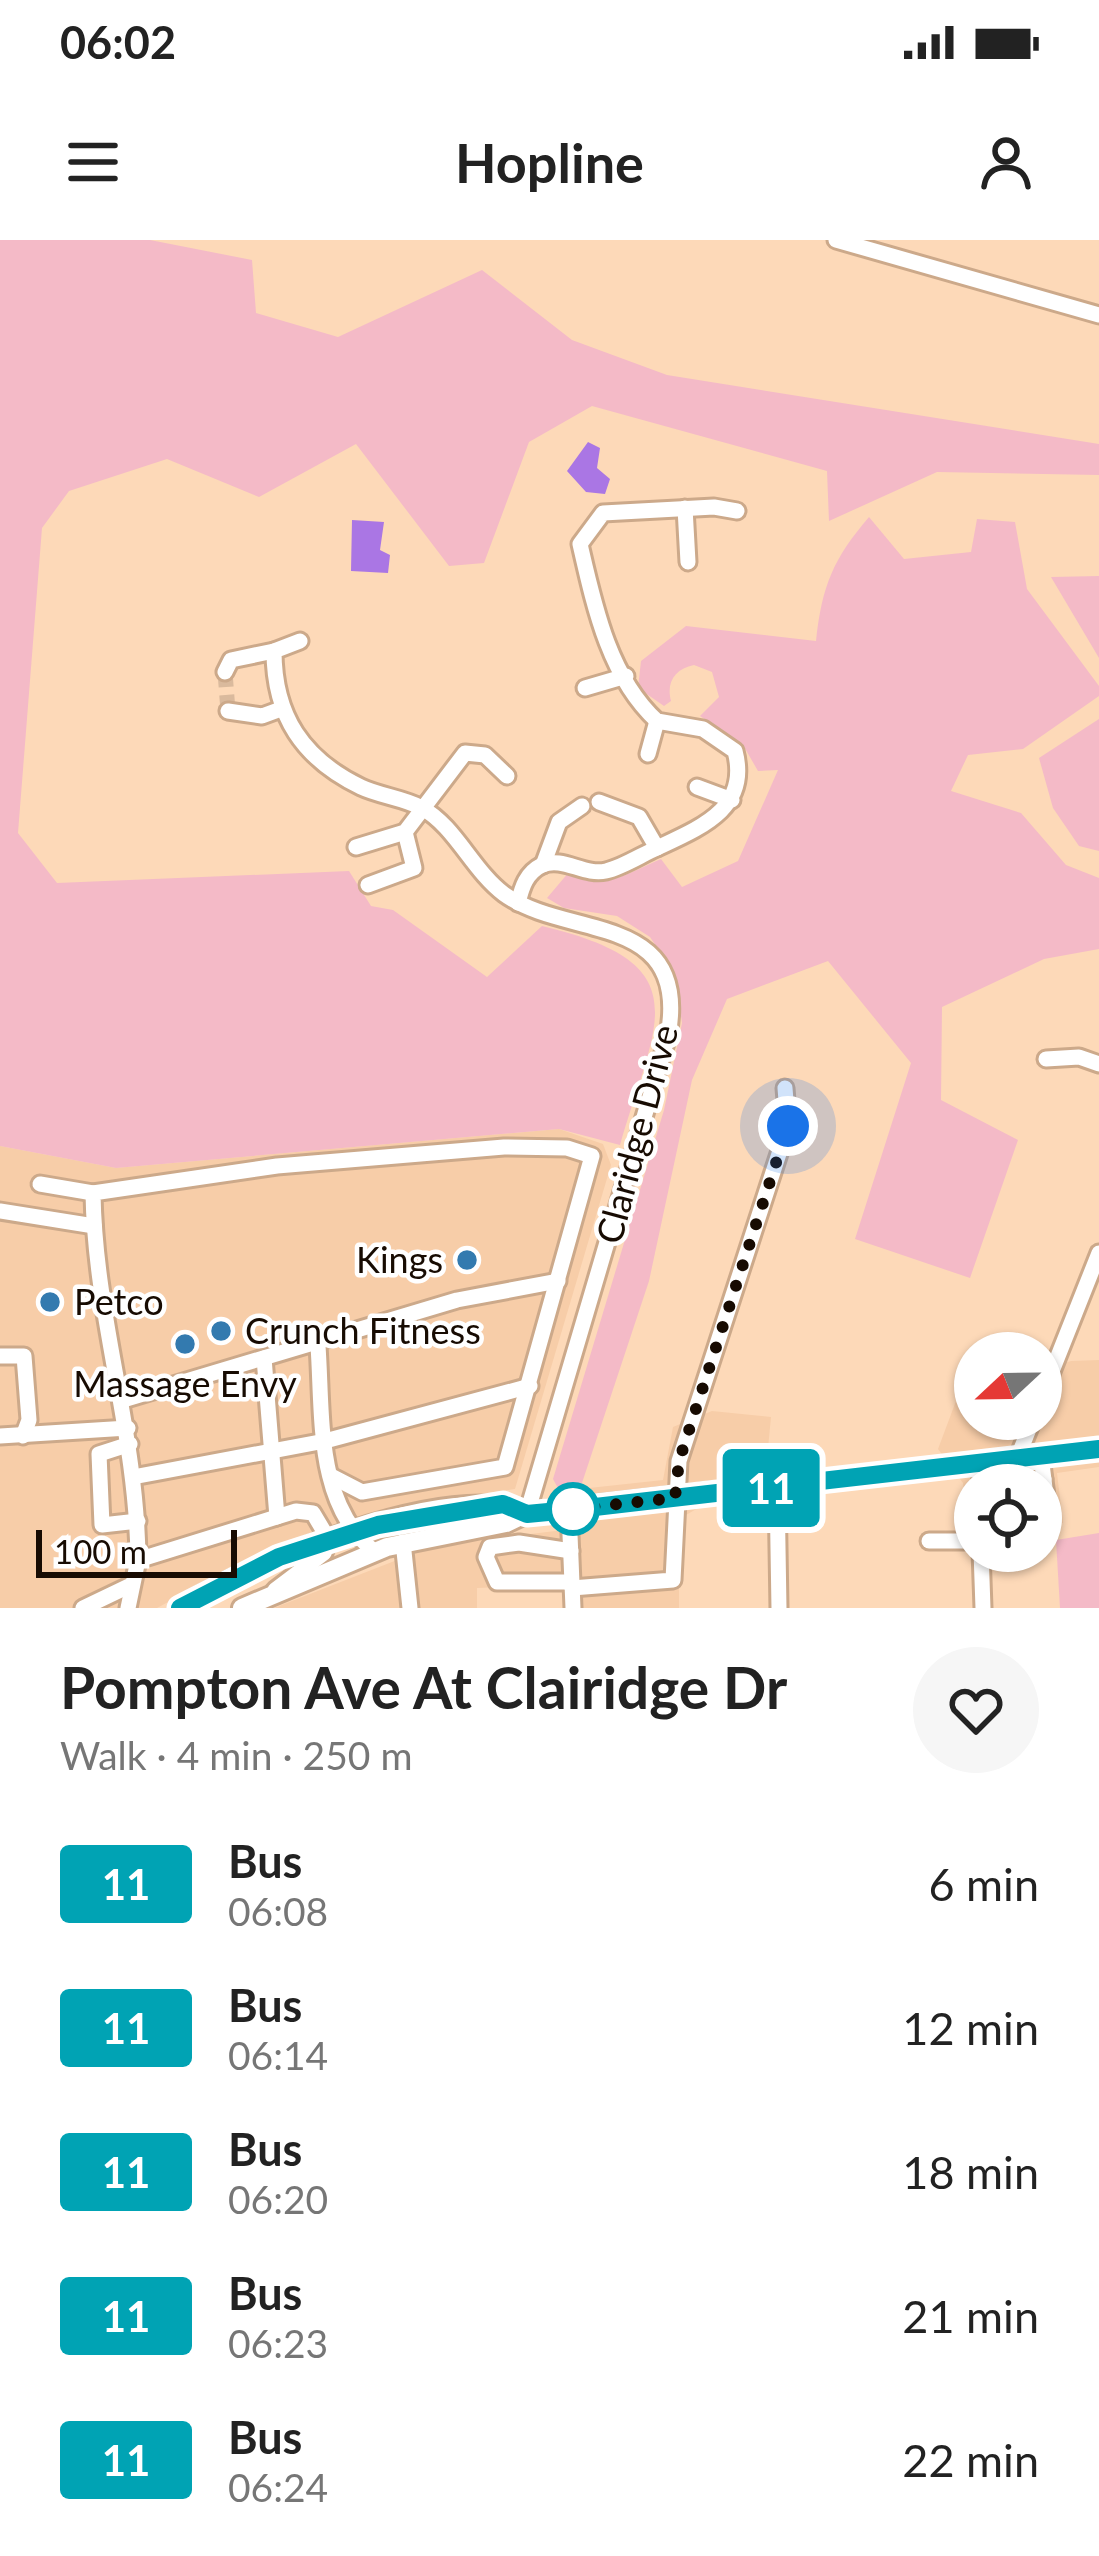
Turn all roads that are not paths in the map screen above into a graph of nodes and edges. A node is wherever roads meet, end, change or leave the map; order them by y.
1 (836, 240) edge
2 (1099, 315) edge
3 (685, 508) junction
4 (737, 512) dead end
5 (688, 562) dead end
6 (300, 641) dead end
7 (274, 651) junction
8 (225, 673) dead end
9 (626, 676) junction
10 (585, 688) dead end
11 (280, 709) junction
12 (228, 711) dead end
13 (657, 721) junction
14 (648, 754) dead end
15 (507, 776) dead end
16 (697, 787) dead end
17 (732, 800) junction
18 (424, 808) junction
19 (405, 832) junction
20 (356, 847) dead end
21 (657, 848) junction
22 (543, 865) junction
23 (368, 885) dead end
24 (518, 903) junction
25 (1046, 1059) dead end
26 (1099, 1064) edge
27 (785, 1088) dead end
28 (40, 1184) dead end
29 (93, 1193) junction
30 (0, 1211) edge
31 (94, 1226) junction
32 (1099, 1253) edge
33 (558, 1282) junction
34 (318, 1346) junction
35 (1062, 1347) edge
36 (0, 1356) edge
37 (264, 1358) junction
38 (530, 1386) junction
39 (123, 1400) junction
40 (0, 1436) edge
41 (23, 1436) junction
42 (129, 1436) junction
43 (1025, 1440) edge
44 (325, 1441) junction
45 (272, 1448) junction
46 (1099, 1449) edge
47 (1041, 1456) junction
48 (1017, 1459) junction
49 (980, 1463) joint
50 (1042, 1464) edge
51 (331, 1476) junction
52 (133, 1477) junction
53 (472, 1477) junction
54 (777, 1487) junction
55 (675, 1498) junction
56 (482, 1506) junction
57 (569, 1510) junction
58 (527, 1514) junction
59 (277, 1517) junction
60 (138, 1521) junction
61 (350, 1533) junction
62 (328, 1540) junction
63 (929, 1541) dead end
64 (954, 1541) edge
65 (403, 1542) junction
66 (571, 1551) junction
67 (375, 1552) junction
68 (138, 1561) junction
69 (982, 1572) edge
70 (131, 1585) junction
71 (572, 1585) junction
72 (266, 1598) junction
73 (83, 1608) edge
74 (128, 1608) edge
75 (180, 1608) edge
76 (242, 1608) edge
77 (410, 1608) edge
78 (573, 1608) edge
79 (779, 1608) edge
80 (983, 1608) edge

1 - 2 street
3 - 4 street
3 - 5 street
3 - 9 street
6 - 7 street
7 - 8 street
7 - 11 street
9 - 10 street
9 - 13 street
11 - 12 street
11 - 18 street
13 - 14 street
13 - 17 street
15 - 18 street
16 - 17 street
17 - 21 street
18 - 19 street
18 - 24 street, Claridge Drive
19 - 20 street
19 - 23 street
21 - 22 street
21 - 22 street
22 - 24 street
24 - 58 street, Claridge Drive
25 - 26 street
27 - 55 street
28 - 29 street
29 - 31 street
29 - 33 street
30 - 31 street
31 - 39 street
32 - 35 street
33 - 34 street
33 - 38 street
34 - 37 street
34 - 44 street
36 - 41 street
37 - 39 street
37 - 45 street
38 - 44 street
38 - 53 street
39 - 42 street
40 - 41 street
41 - 42 street
42 - 52 street
42 - 60 street
43 - 48 street
44 - 45 street
44 - 51 street
45 - 52 street
45 - 59 street
46 - 47 main road
47 - 48 main road
47 - 50 street
48 - 49 main road
49 - 54 main road
51 - 53 street
51 - 61 street
52 - 60 street
53 - 56 street
54 - 55 main road
54 - 79 street
55 - 57 main road
55 - 71 street
56 - 58 main road
56 - 61 main road
57 - 58 main road
57 - 66 street
58 - 65 main road
59 - 62 street
59 - 68 street
60 - 68 street
61 - 62 main road
61 - 67 street
62 - 72 street
62 - 75 main road
63 - 64 street
65 - 67 main road
65 - 77 street
66 - 71 street
66 - 71 street
67 - 72 main road
68 - 70 street
69 - 80 street
70 - 73 street
70 - 74 street
71 - 78 street
72 - 76 main road

